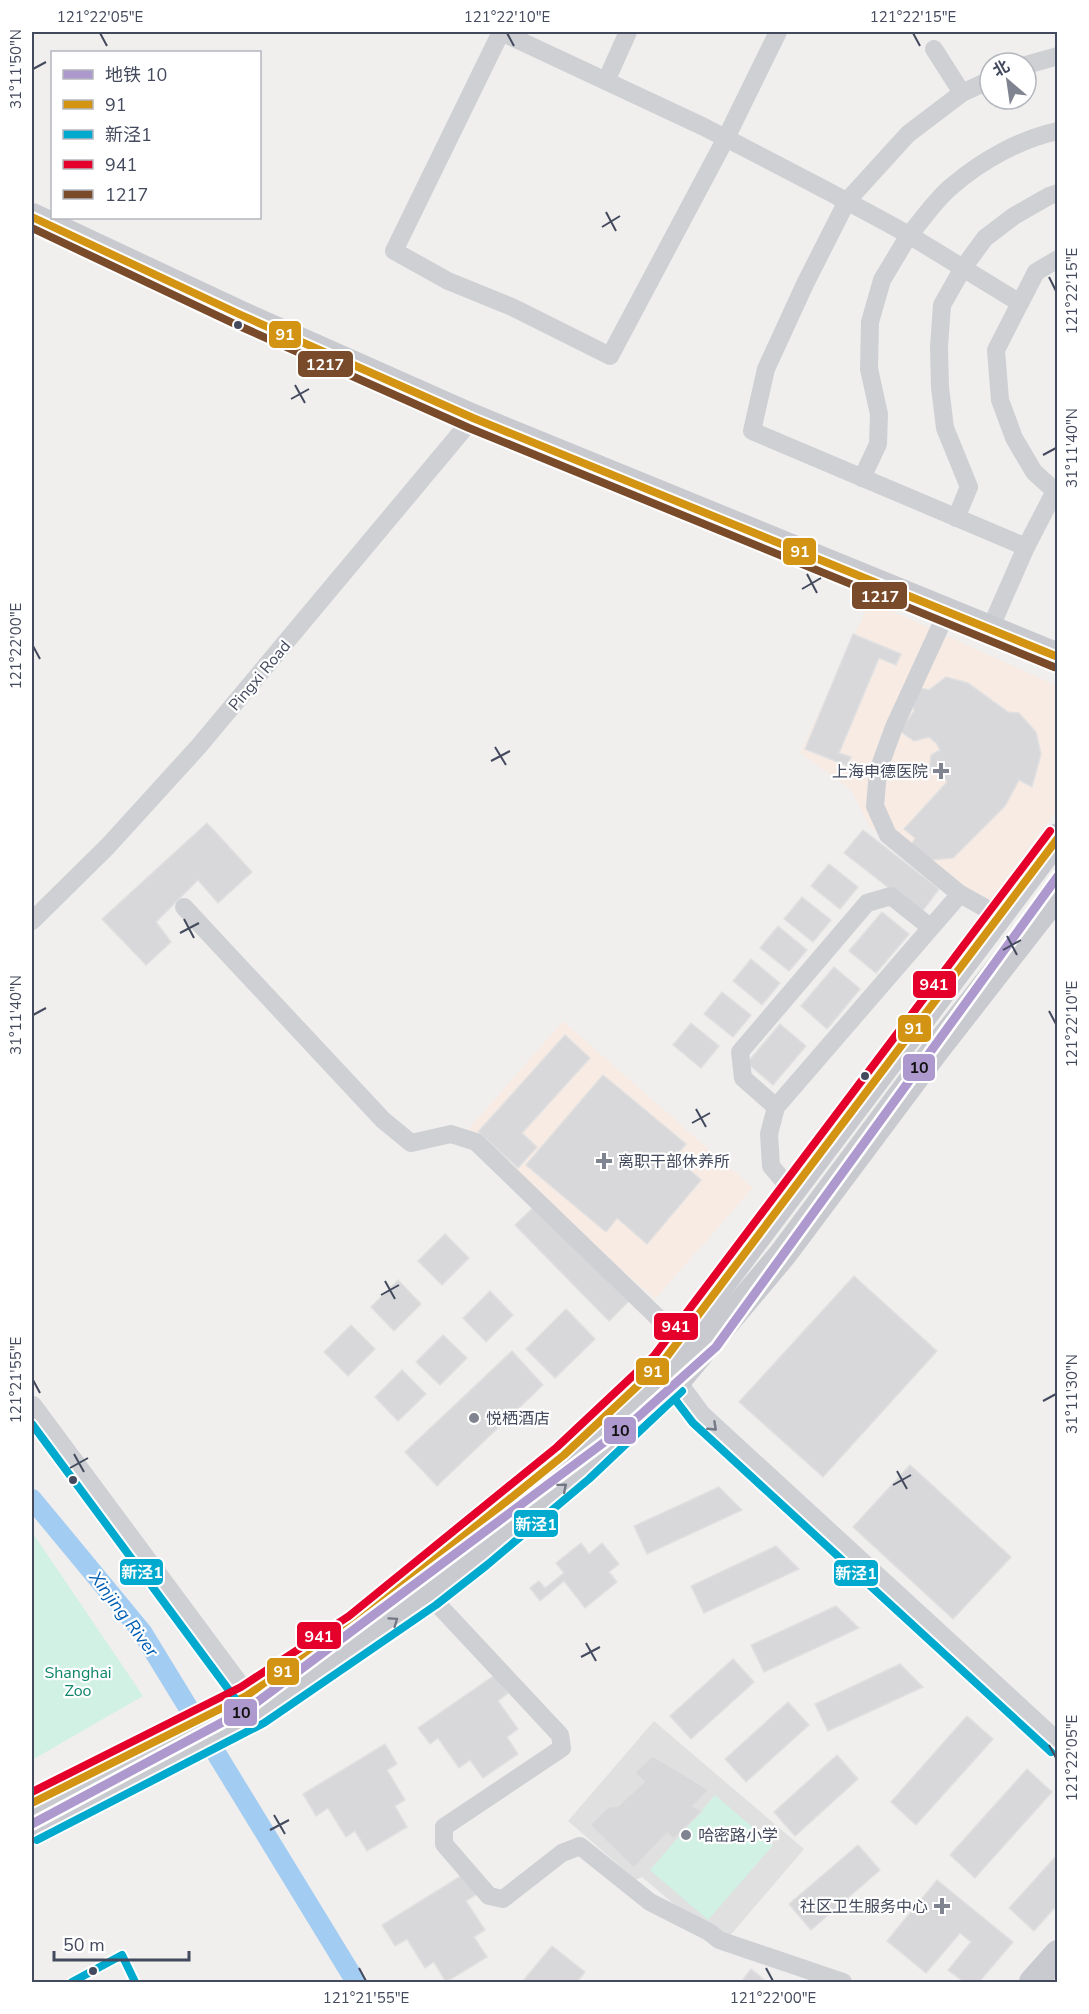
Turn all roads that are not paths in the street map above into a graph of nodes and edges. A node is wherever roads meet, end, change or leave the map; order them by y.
1 (500, 32) edge
2 (628, 32) edge
3 (778, 32) edge
4 (934, 49) dead end
5 (1058, 56) edge
6 (1038, 62) edge
7 (606, 81) junction
8 (978, 86) edge
9 (962, 93) junction
10 (1058, 131) edge
11 (726, 138) junction
12 (1058, 193) edge
13 (847, 201) junction
14 (32, 217) edge
15 (909, 235) junction
16 (1058, 259) edge
17 (963, 268) junction
18 (1020, 303) junction
19 (473, 418) junction
20 (862, 478) junction
21 (956, 518) junction
22 (1026, 548) junction
23 (947, 612) junction
24 (990, 629) junction
25 (1058, 657) edge
26 (1058, 837) edge
27 (1058, 893) edge
28 (960, 894) junction
29 (184, 907) dead end
30 (998, 915) junction
31 (32, 921) edge
32 (930, 927) junction
33 (776, 1107) junction
34 (791, 1190) junction
35 (680, 1339) junction
36 (669, 1373) junction
37 (32, 1407) edge
38 (430, 1596) junction
39 (253, 1705) junction
40 (1058, 1744) edge
41 (170, 1747) junction
42 (32, 1803) edge
43 (32, 1831) edge
44 (1058, 1954) edge
45 (843, 1983) edge
46 (1033, 1983) edge

1 - 7 street
1 - 11 street
2 - 7 street
3 - 11 street
4 - 9 street
5 - 6 street
7 - 11 street
8 - 9 street
9 - 13 street
10 - 15 street
11 - 13 street
12 - 17 street
13 - 15 street
13 - 20 street
14 - 19 main road
15 - 17 street
15 - 20 street
16 - 18 street
17 - 18 street
17 - 21 street
18 - 22 street
19 - 23 main road
19 - 31 street, Pingxi Road
20 - 21 street
21 - 22 street
22 - 24 street
23 - 24 main road
23 - 28 street
24 - 25 main road
26 - 30 main road
27 - 36 main road
28 - 30 street
28 - 32 street
29 - 35 street
30 - 34 main road
32 - 33 street
32 - 33 street
33 - 34 street
34 - 35 main road
35 - 36 main road
38 -> 36 main road
36 - 39 main road
36 -> 40 street
37 - 39 street
39 -> 38 main road
38 - 45 street
39 - 41 main road
41 - 42 main road
41 - 43 main road
44 - 46 main road

